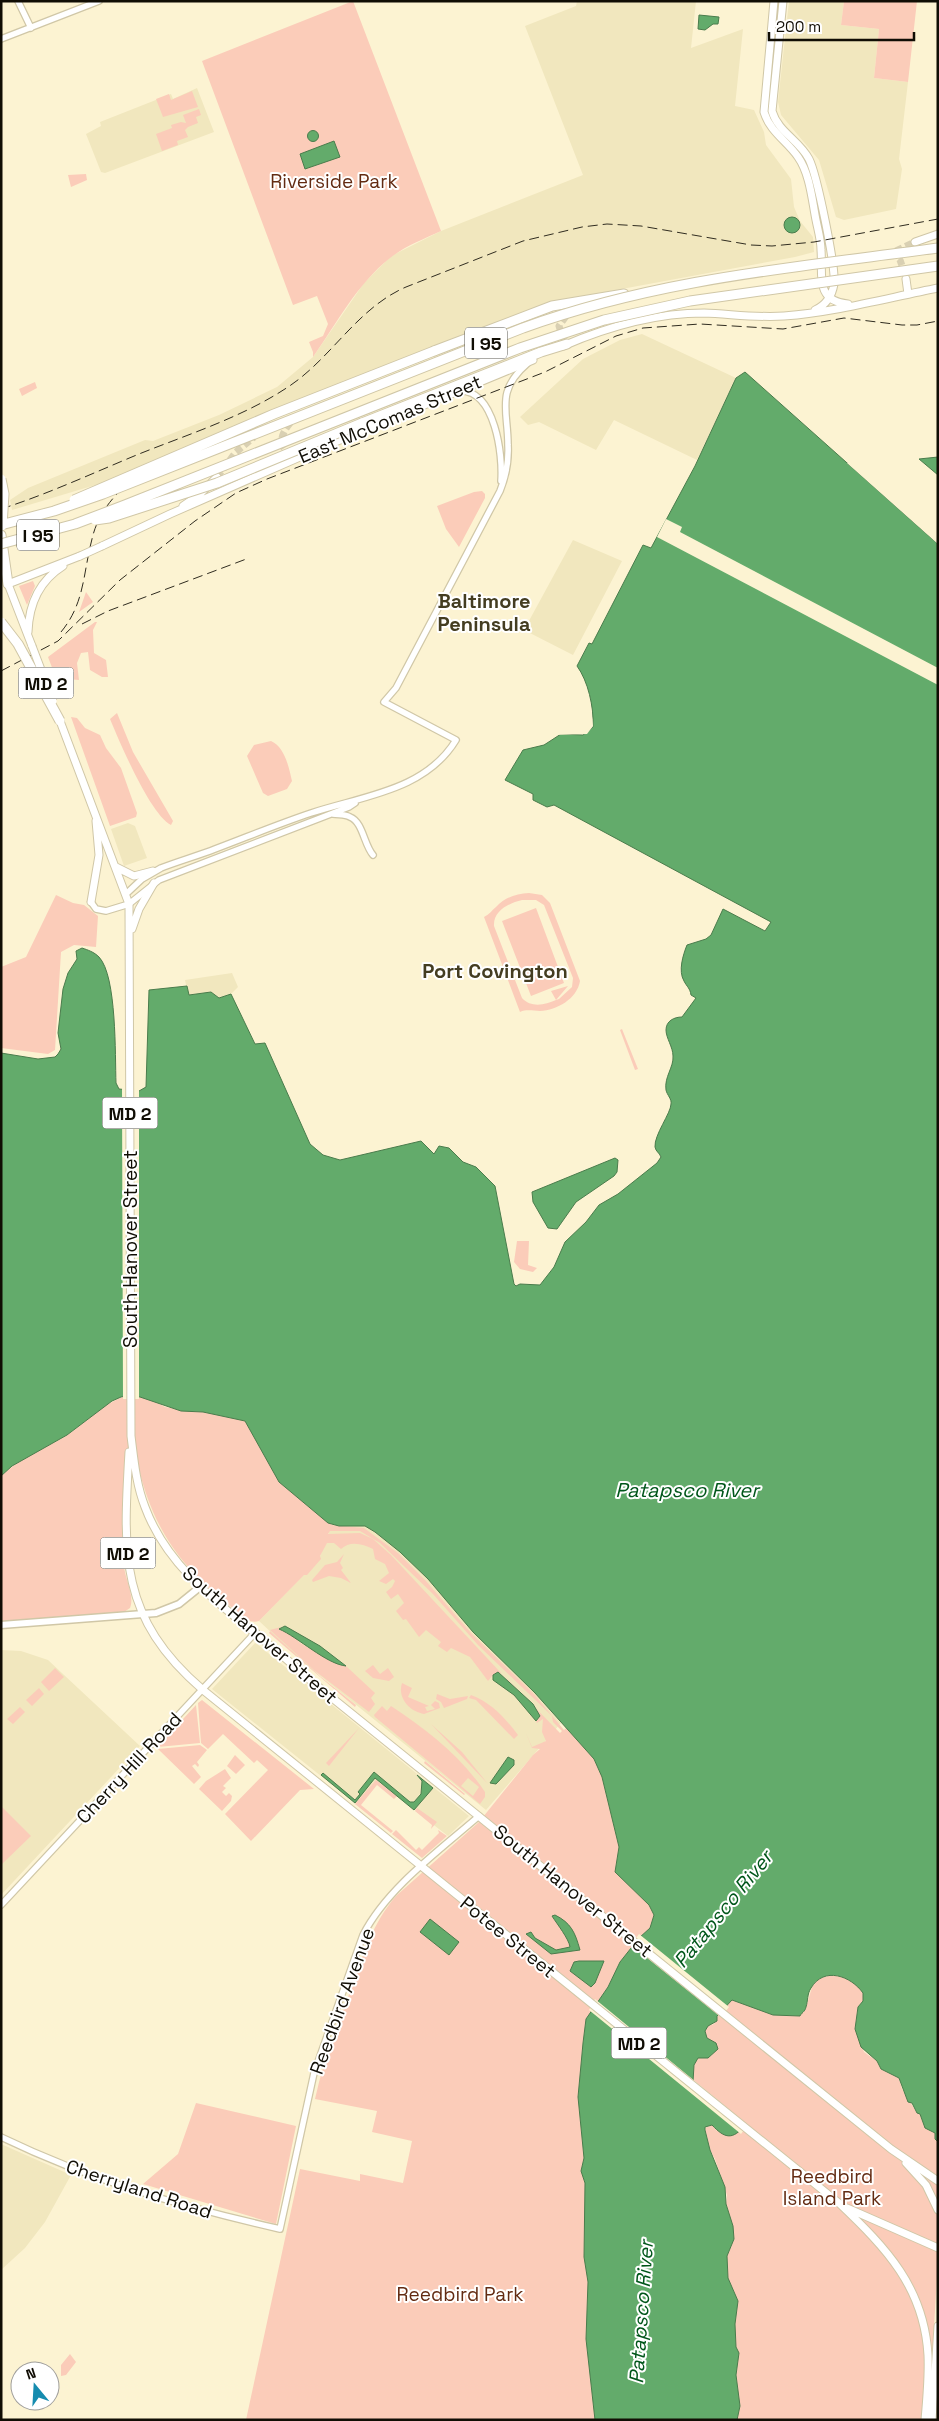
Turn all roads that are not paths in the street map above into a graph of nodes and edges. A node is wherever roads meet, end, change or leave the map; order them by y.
1 (18, 1) edge
2 (99, 1) edge
3 (774, 1) edge
4 (783, 1) edge
5 (31, 28) junction
6 (1, 39) edge
7 (938, 234) edge
8 (915, 242) tunnel mouth
9 (938, 248) edge
10 (938, 266) edge
11 (906, 279) tunnel mouth
12 (938, 288) edge
13 (624, 294) dead end
14 (908, 294) junction
15 (830, 298) junction
16 (857, 304) junction
17 (805, 313) junction
18 (565, 342) junction
19 (532, 360) junction
20 (454, 392) junction
21 (316, 450) junction
22 (292, 455) dead end
23 (217, 477) tunnel mouth
24 (1, 479) edge
25 (500, 491) junction
26 (54, 511) junction
27 (170, 514) junction
28 (75, 524) junction
29 (1, 525) edge
30 (1, 530) edge
31 (1, 535) edge
32 (1, 544) edge
33 (80, 556) junction
34 (1, 566) edge
35 (35, 574) junction
36 (8, 584) junction
37 (37, 592) junction
38 (1, 622) edge
39 (28, 635) junction
40 (60, 721) junction
41 (357, 801) junction
42 (93, 806) junction
43 (334, 814) junction
44 (373, 856) dead end
45 (116, 867) junction
46 (153, 871) junction
47 (154, 883) junction
48 (126, 894) junction
49 (91, 902) joint
50 (129, 904) junction
51 (130, 934) junction
52 (130, 1436) junction
53 (200, 1587) junction
54 (142, 1615) junction
55 (1, 1626) edge
56 (256, 1632) junction
57 (203, 1690) junction
58 (479, 1816) junction
59 (421, 1868) junction
60 (1, 1905) edge
61 (1, 2137) edge
62 (892, 2148) junction
63 (938, 2181) edge
64 (840, 2204) junction
65 (938, 2210) edge
66 (280, 2229) joint
67 (938, 2248) edge
68 (938, 2326) edge
69 (925, 2420) edge
70 (932, 2420) edge

1 - 5 street
2 - 5 street
3 - 15 main road
4 - 15 main road
5 - 6 street
7 - 8 main road
9 - 26 highway, I 95, bridge
10 - 28 highway, I 95, bridge
11 - 14 main road
12 - 14 main road, East McComas Street
13 - 26 highway, bridge
14 - 16 main road, East McComas Street
15 - 16 main road
15 - 17 main road
16 - 17 main road, East McComas Street
17 - 18 main road, East McComas Street
18 - 19 main road, East McComas Street
18 - 28 highway, bridge
19 - 20 main road, East McComas Street
19 - 25 street
20 - 21 main road, East McComas Street
20 - 25 street
21 - 22 main road
21 - 27 main road, East McComas Street
23 - 27 main road, East McComas Street
24 - 29 highway, bridge
25 - 41 street
26 - 29 highway, I 95, bridge
27 - 33 main road, East McComas Street, bridge
28 - 32 highway, I 95, bridge
29 - 30 highway
31 - 36 highway
33 - 35 main road
33 - 37 main road
34 - 36 main road, South Hanover Street / MD 2
35 - 36 main road
35 - 37 main road
36 - 39 main road, South Hanover Street / MD 2
37 - 39 main road
38 - 40 highway, bridge
39 - 40 main road, South Hanover Street / MD 2, bridge
40 - 42 main road, South Hanover Street / MD 2
41 - 43 street
41 - 46 street
42 - 45 main road, South Hanover Street / MD 2
42 - 49 main road
43 - 44 street
43 - 47 street
45 - 46 main road
45 - 48 main road, South Hanover Street / MD 2
46 - 48 street
47 - 50 street
47 - 51 main road
48 - 50 main road, South Hanover Street / MD 2
49 - 50 street
50 - 51 main road, South Hanover Street / MD 2
51 - 52 main road, South Hanover Street / MD 2
52 - 53 main road, South Hanover Street / MD 2
52 - 54 main road, Potee Street / MD 2
53 - 54 main road
53 - 56 main road, South Hanover Street / MD 2
54 - 55 main road
54 - 57 main road, Potee Street / MD 2
56 - 57 street, Cherry Hill Road
56 - 58 main road, South Hanover Street / MD 2
57 - 59 main road, Potee Street / MD 2
57 - 60 street, Cherry Hill Road
58 - 59 street, Reedbird Avenue
58 - 62 main road, South Hanover Street / MD 2
59 - 64 main road, Potee Street / MD 2
59 - 66 street, Reedbird Avenue
61 - 66 street, Cherryland Road
62 - 63 main road, South Hanover Street
62 - 65 main road, MD 2
64 - 67 main road
64 - 69 main road, Potee Street / MD 2
68 - 70 main road

